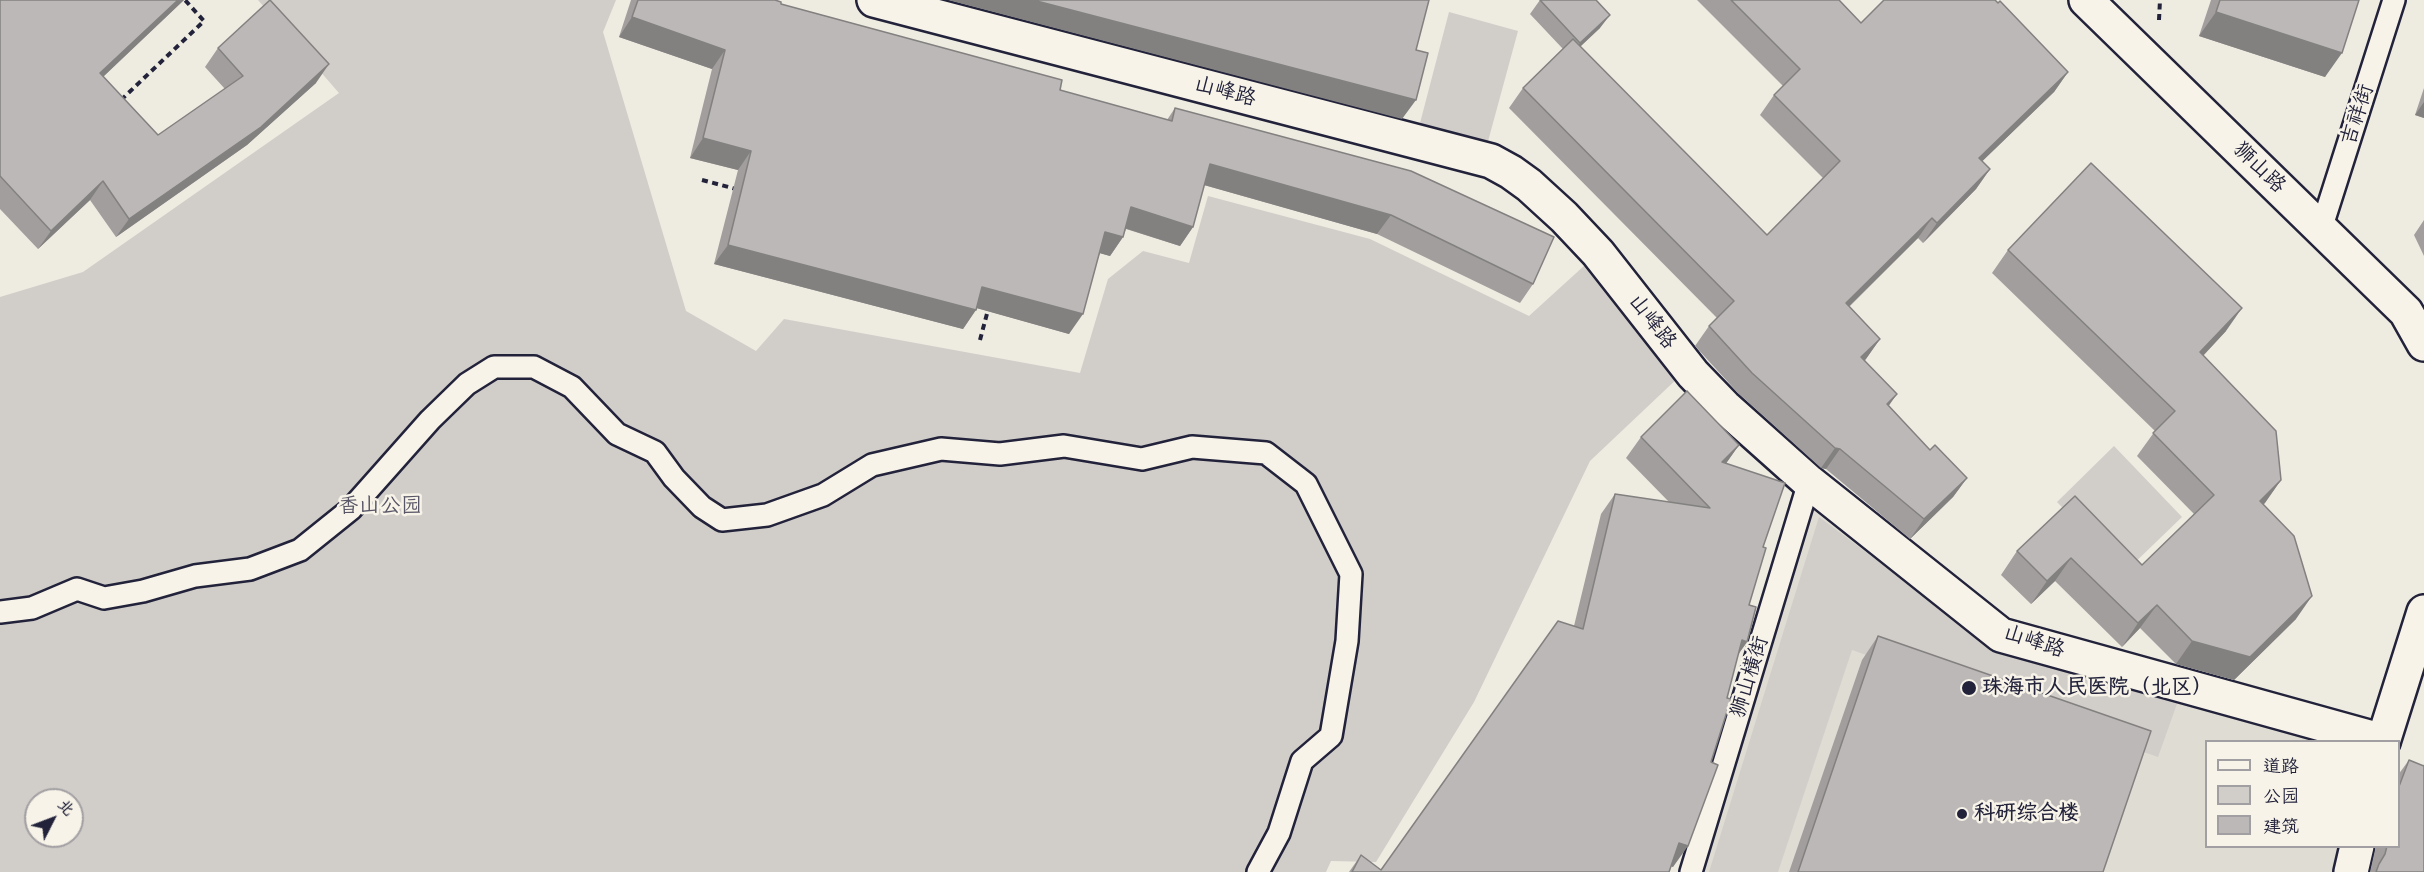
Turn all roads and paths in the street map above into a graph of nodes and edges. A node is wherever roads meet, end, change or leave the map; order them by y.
1 (185, 0) edge
2 (874, 0) edge
3 (2086, 0) edge
4 (2394, 0) edge
5 (113, 92) edge
6 (121, 100) junction
7 (128, 108) edge
8 (702, 180) dead end
9 (736, 189) dead end
10 (2321, 229) junction
11 (989, 305) edge
12 (980, 340) dead end
13 (2424, 344) edge
14 (1809, 482) junction
15 (0, 612) edge
16 (2424, 612) edge
17 (2379, 740) edge
18 (2383, 740) edge
19 (2357, 848) edge
20 (1258, 872) edge
21 (1691, 872) edge
22 (2351, 872) edge

1 - 6 path
2 - 14 street, 山峰路
3 - 10 street, 狮山路
4 - 10 lane, 吉祥街
5 - 6 path
6 - 7 path
8 - 9 path
10 - 13 street, 狮山路
11 - 12 path
14 - 17 street, 山峰路
14 - 21 lane, 狮山橫街
15 - 20 lane
16 - 18 street
19 - 22 street

